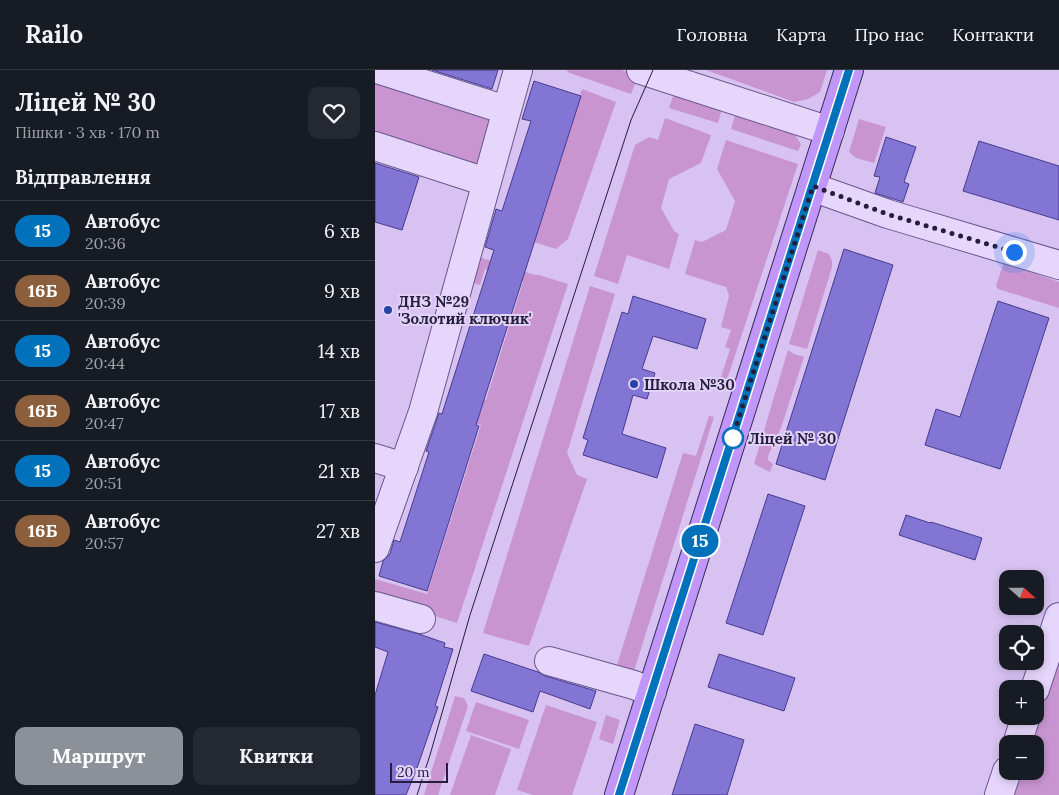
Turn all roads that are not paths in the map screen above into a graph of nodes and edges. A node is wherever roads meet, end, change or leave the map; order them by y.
1 (379, 70) edge
2 (518, 70) edge
3 (641, 70) edge
4 (849, 70) edge
5 (506, 110) junction
6 (830, 131) junction
7 (375, 146) edge
8 (486, 182) junction
9 (813, 186) junction
10 (1059, 265) edge
11 (375, 458) edge
12 (404, 467) junction
13 (375, 548) edge
14 (375, 606) edge
15 (1059, 617) edge
16 (421, 619) dead end
17 (549, 661) dead end
18 (1038, 680) edge
19 (652, 692) junction
20 (1004, 780) edge
21 (619, 795) edge
22 (999, 795) edge

1 - 5 street
2 - 5 street
3 - 6 street
4 - 6 main road
5 - 8 street
6 - 9 main road
7 - 8 street
8 - 12 street
9 - 10 street
9 - 19 main road
11 - 12 street
12 - 13 street
14 - 16 street
15 - 18 street
17 - 19 street
19 - 21 main road
20 - 22 street

